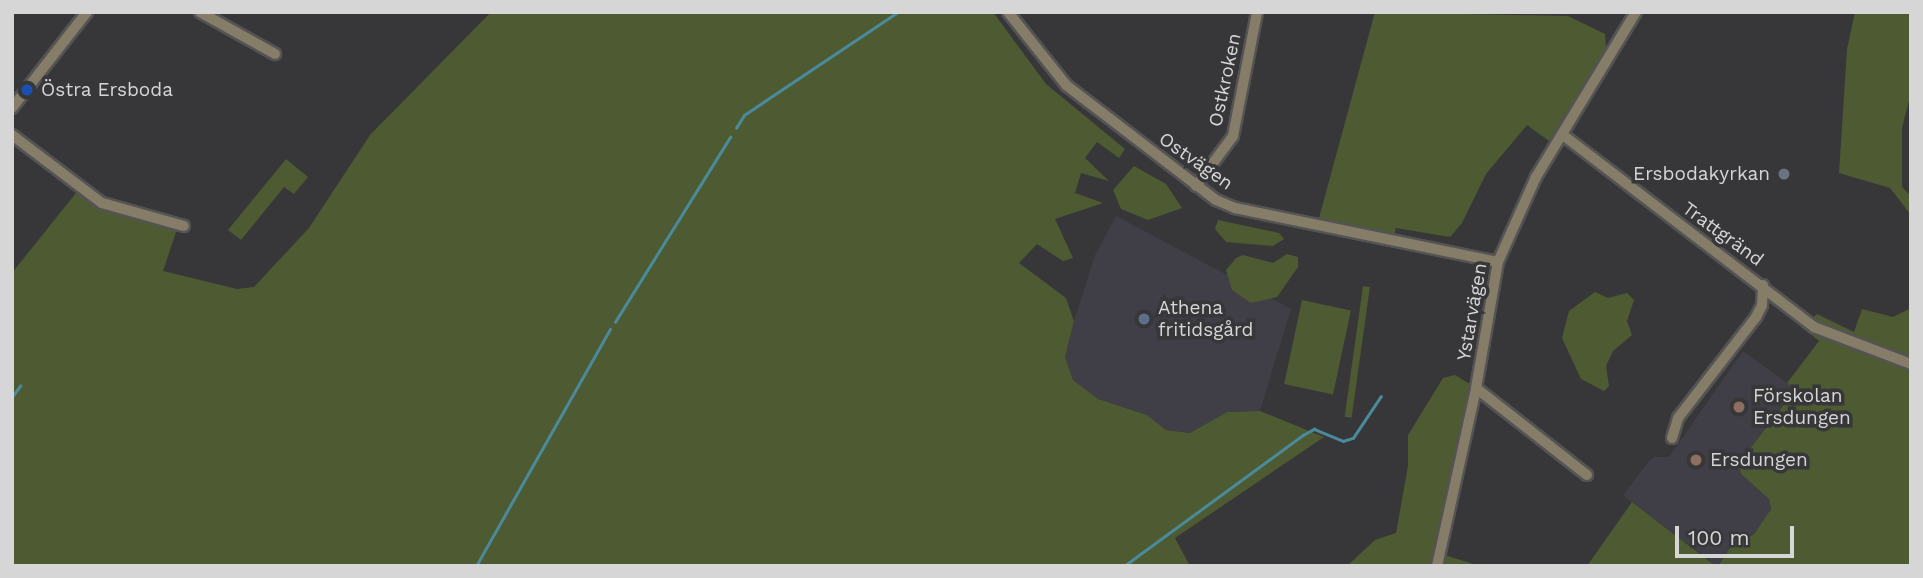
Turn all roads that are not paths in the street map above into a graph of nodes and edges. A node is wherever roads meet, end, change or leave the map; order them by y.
1 (87, 12) edge
2 (200, 12) edge
3 (1008, 12) edge
4 (1256, 12) edge
5 (1636, 12) edge
6 (275, 54) dead end
7 (12, 108) edge
8 (12, 135) edge
9 (1563, 135) junction
10 (1196, 186) junction
11 (184, 226) dead end
12 (1498, 262) junction
13 (1763, 285) junction
14 (1911, 364) edge
15 (1476, 388) junction
16 (1672, 438) dead end
17 (1587, 475) dead end
18 (1437, 566) edge

1 - 7 street
2 - 6 street
3 - 10 street, Ostvägen
4 - 10 street, Ostkroken
5 - 9 street, Ystarvägen
8 - 11 street
9 - 12 street, Ystarvägen
9 - 13 street, Trattgränd
10 - 12 street, Ostvägen
12 - 15 street, Ystarvägen
13 - 14 street, Trattgränd
13 - 16 street, Trattgränd
15 - 17 street
15 - 18 street, Ystarvägen

